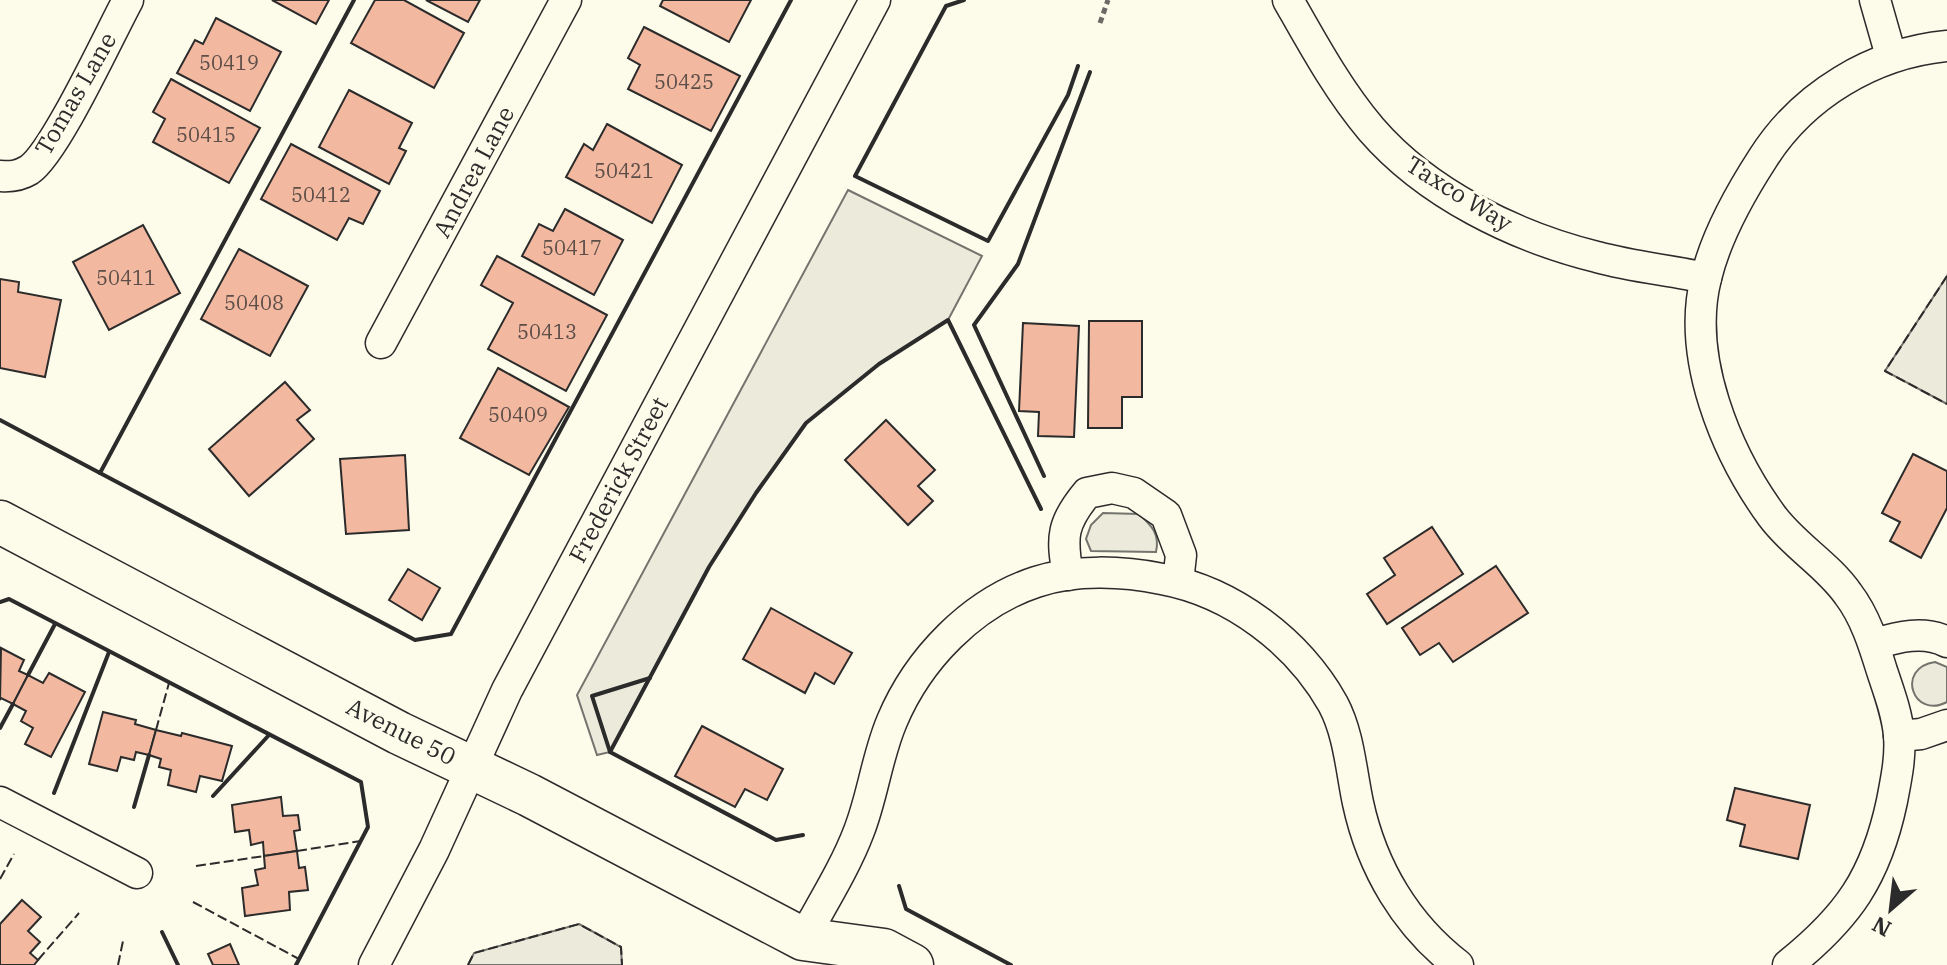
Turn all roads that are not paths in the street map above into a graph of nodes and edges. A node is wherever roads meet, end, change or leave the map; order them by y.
1 (128, 0) edge
2 (566, 0) edge
3 (875, 0) edge
4 (1288, 0) edge
5 (1875, 0) edge
6 (1947, 46) edge
7 (1891, 56) junction
8 (7, 177) edge
9 (1706, 278) junction
10 (381, 343) dead end
11 (0, 522) edge
12 (1068, 575) junction
13 (1178, 582) junction
14 (1947, 642) edge
15 (1874, 644) junction
16 (1947, 725) edge
17 (1899, 736) junction
18 (472, 768) junction
19 (0, 802) edge
20 (137, 873) dead end
21 (812, 952) edge
22 (374, 965) edge
23 (912, 965) edge
24 (1458, 965) edge
25 (1788, 965) edge

1 - 8 street, Tomas Lane
2 - 10 street, Andrea Lane
3 - 18 street, Frederick Street
4 - 9 street, Taxco Way
5 - 7 street
6 - 7 street
7 - 9 street
9 - 15 street
11 - 18 main road, Avenue 50
12 - 13 street
12 - 13 street
12 - 21 street
13 - 24 street
14 - 15 street
15 - 17 street
16 - 17 street
17 - 25 street
18 - 21 main road, Avenue 50
18 - 22 street, Frederick Street
19 - 20 street
21 - 23 main road, Avenue 50

